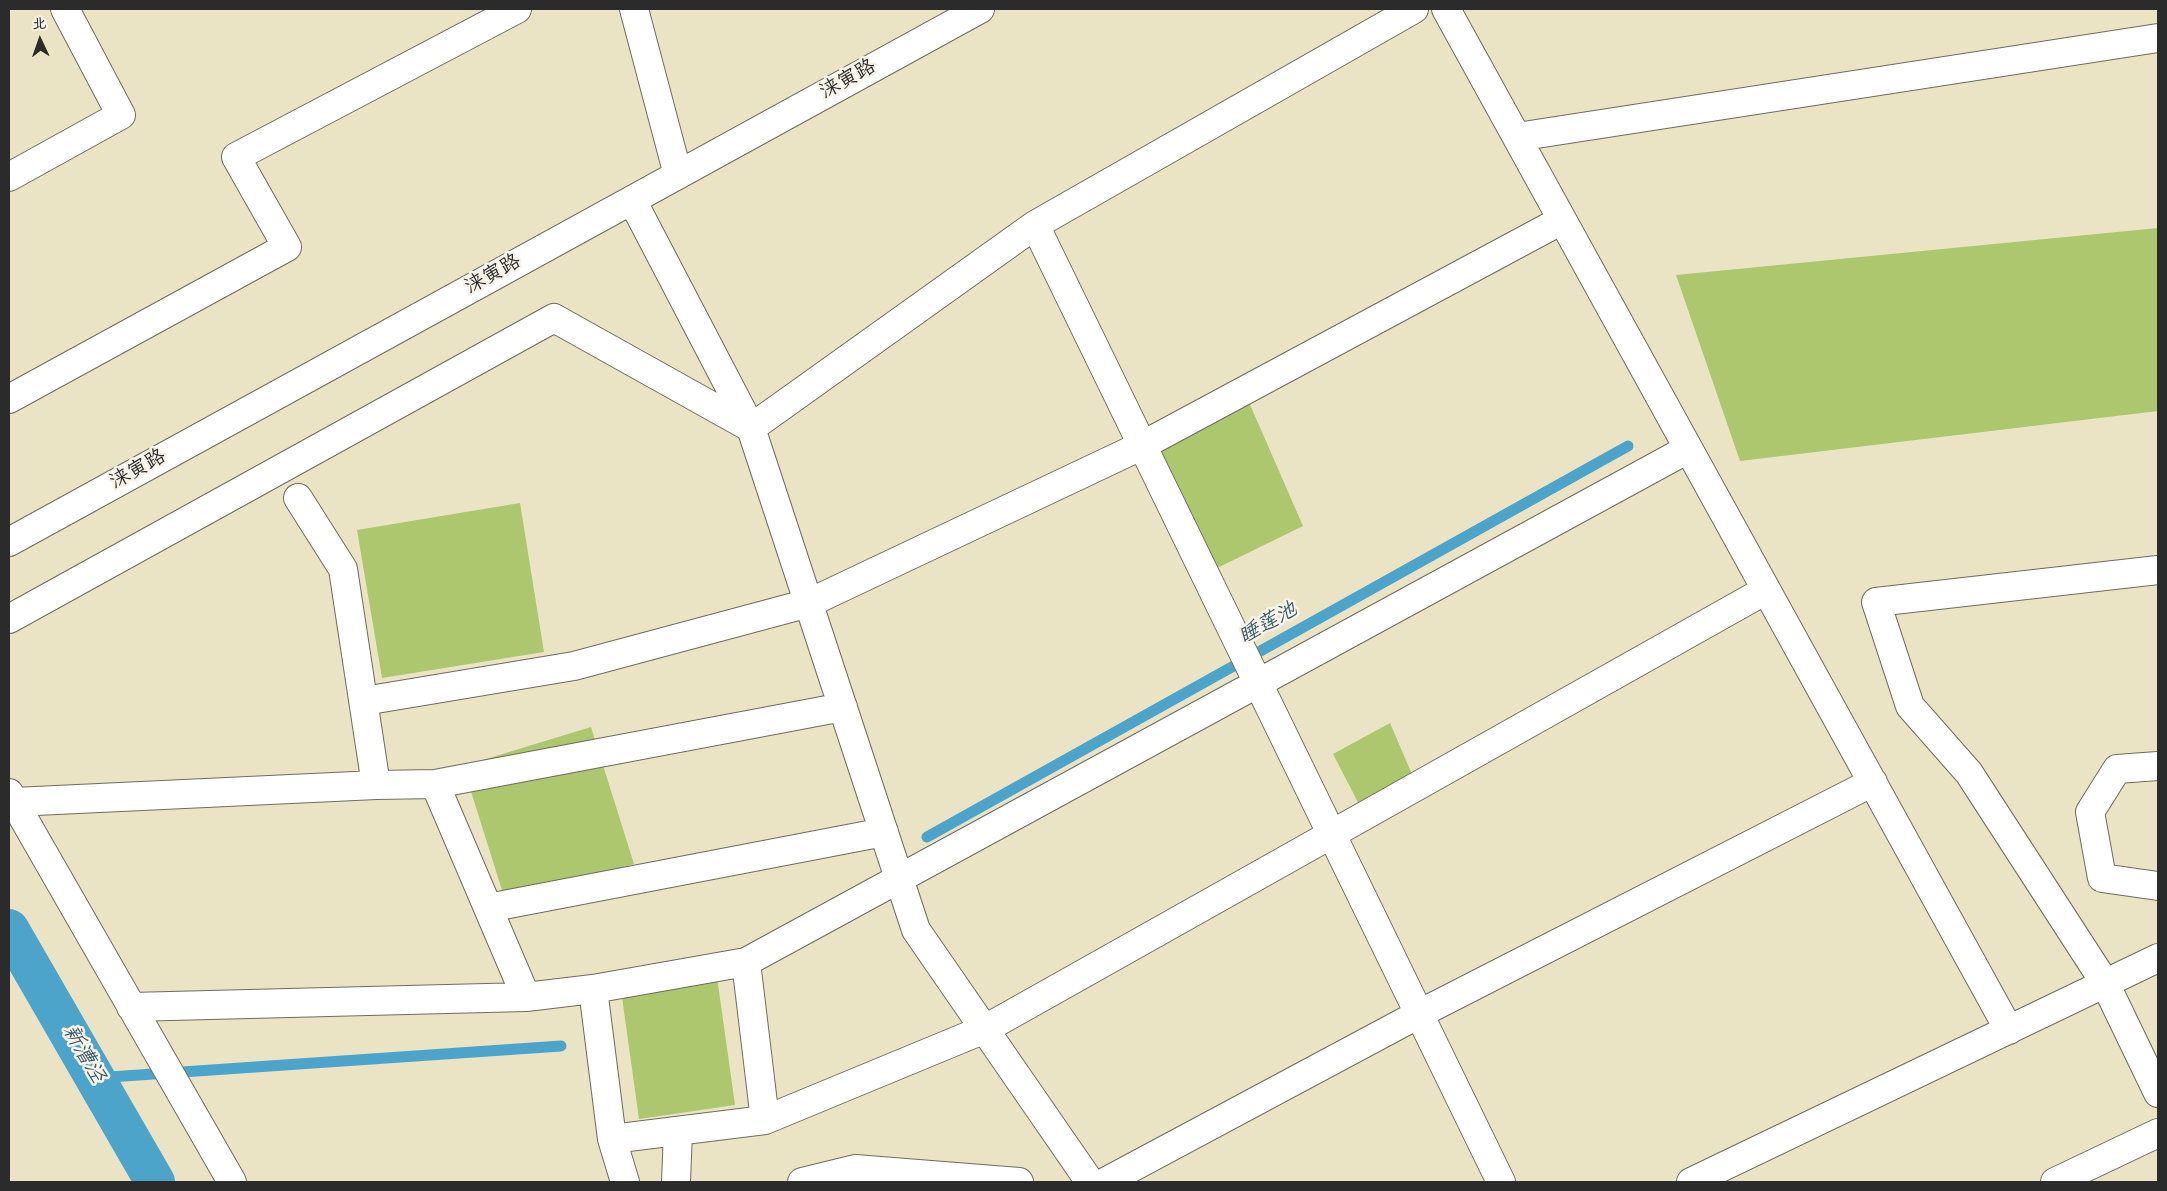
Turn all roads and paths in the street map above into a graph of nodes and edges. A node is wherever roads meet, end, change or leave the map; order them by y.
1 (517, 9) edge
2 (634, 9) edge
3 (980, 9) edge
4 (1414, 9) edge
5 (1446, 9) edge
6 (73, 11) edge
7 (2158, 38) edge
8 (1516, 137) junction
9 (678, 175) junction
10 (9, 177) edge
11 (632, 200) junction
12 (1562, 220) junction
13 (1035, 224) junction
14 (9, 400) edge
15 (751, 428) junction
16 (1143, 445) junction
17 (1688, 449) junction
18 (298, 498) dead end
19 (9, 542) edge
20 (2158, 570) edge
21 (1766, 590) junction
22 (809, 603) junction
23 (9, 619) edge
24 (1248, 663) junction
25 (364, 701) junction
26 (843, 707) junction
27 (2158, 766) edge
28 (1872, 782) junction
29 (435, 784) junction
30 (376, 785) junction
31 (11, 798) edge
32 (884, 832) junction
33 (1332, 834) junction
34 (900, 879) junction
35 (2158, 886) edge
36 (488, 908) junction
37 (2158, 958) edge
38 (746, 962) junction
39 (2105, 983) junction
40 (593, 989) junction
41 (526, 997) junction
42 (131, 1007) junction
43 (1420, 1014) junction
44 (985, 1029) junction
45 (2009, 1030) junction
46 (2158, 1093) edge
47 (765, 1120) junction
48 (678, 1131) junction
49 (2158, 1133) edge
50 (612, 1139) junction
51 (856, 1176) edge
52 (232, 1182) edge
53 (625, 1182) edge
54 (676, 1182) edge
55 (802, 1182) edge
56 (1020, 1182) edge
57 (1090, 1182) edge
58 (1105, 1182) edge
59 (1501, 1182) edge
60 (1690, 1182) edge
61 (2055, 1182) edge

1 - 14 street
2 - 9 street
3 - 9 street, 涞寅路
4 - 13 street
5 - 8 street
6 - 10 street
7 - 8 street
8 - 12 street
9 - 11 street, 涞寅路
11 - 15 street
11 - 19 street, 涞寅路
12 - 16 street
12 - 17 street
13 - 15 street
13 - 16 street
15 - 22 street
15 - 23 street
16 - 22 street
16 - 24 street
17 - 21 street
17 - 24 street
18 - 25 street
20 - 39 street
21 - 28 street
21 - 33 street
22 - 25 street
22 - 26 street
24 - 33 street
24 - 34 street
25 - 30 street
26 - 29 street
26 - 32 street
27 - 35 street
28 - 43 street
28 - 45 street
29 - 30 street
29 - 36 street
30 - 31 street
31 - 42 street
32 - 34 street
32 - 36 street
33 - 43 street
33 - 44 street
34 - 38 street
34 - 44 street
36 - 41 street
37 - 39 street
38 - 40 street
38 - 47 street
39 - 45 street
39 - 46 street
40 - 41 street
40 - 50 street
41 - 42 street
42 - 52 street
43 - 58 street
43 - 59 street
44 - 47 street
44 - 57 street
45 - 60 street
47 - 48 street
48 - 50 street
48 - 54 street
49 - 61 street
50 - 53 street
51 - 55 street
51 - 56 street

